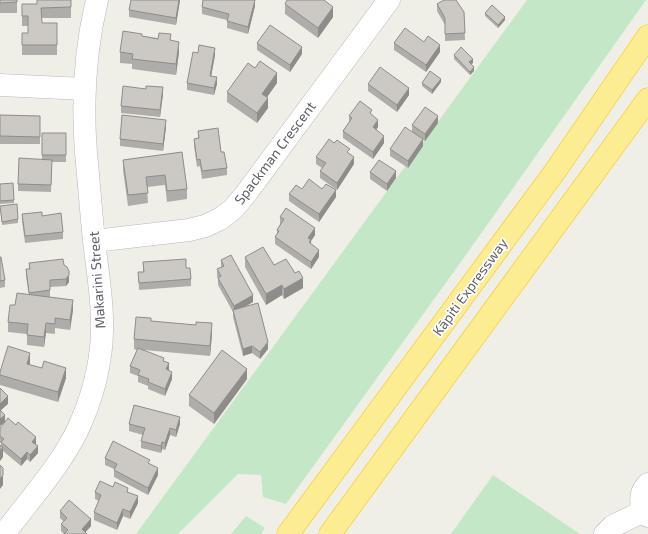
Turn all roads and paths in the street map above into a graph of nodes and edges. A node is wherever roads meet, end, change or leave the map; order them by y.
1 (97, 0) edge
2 (389, 0) edge
3 (648, 36) edge
4 (0, 85) edge
5 (85, 89) junction
6 (648, 99) edge
7 (94, 241) junction
8 (648, 484) edge
9 (646, 513) edge
10 (4, 534) edge
11 (288, 534) edge
12 (330, 534) edge
13 (605, 534) edge

1 - 5 street, Makarini Street
2 - 7 street, Spackman Crescent
3 - 11 highway, Kāpiti Expressway
4 - 5 street
5 - 7 street, Makarini Street
6 - 12 highway
7 - 10 street, Makarini Street
8 - 9 street
9 - 13 street

